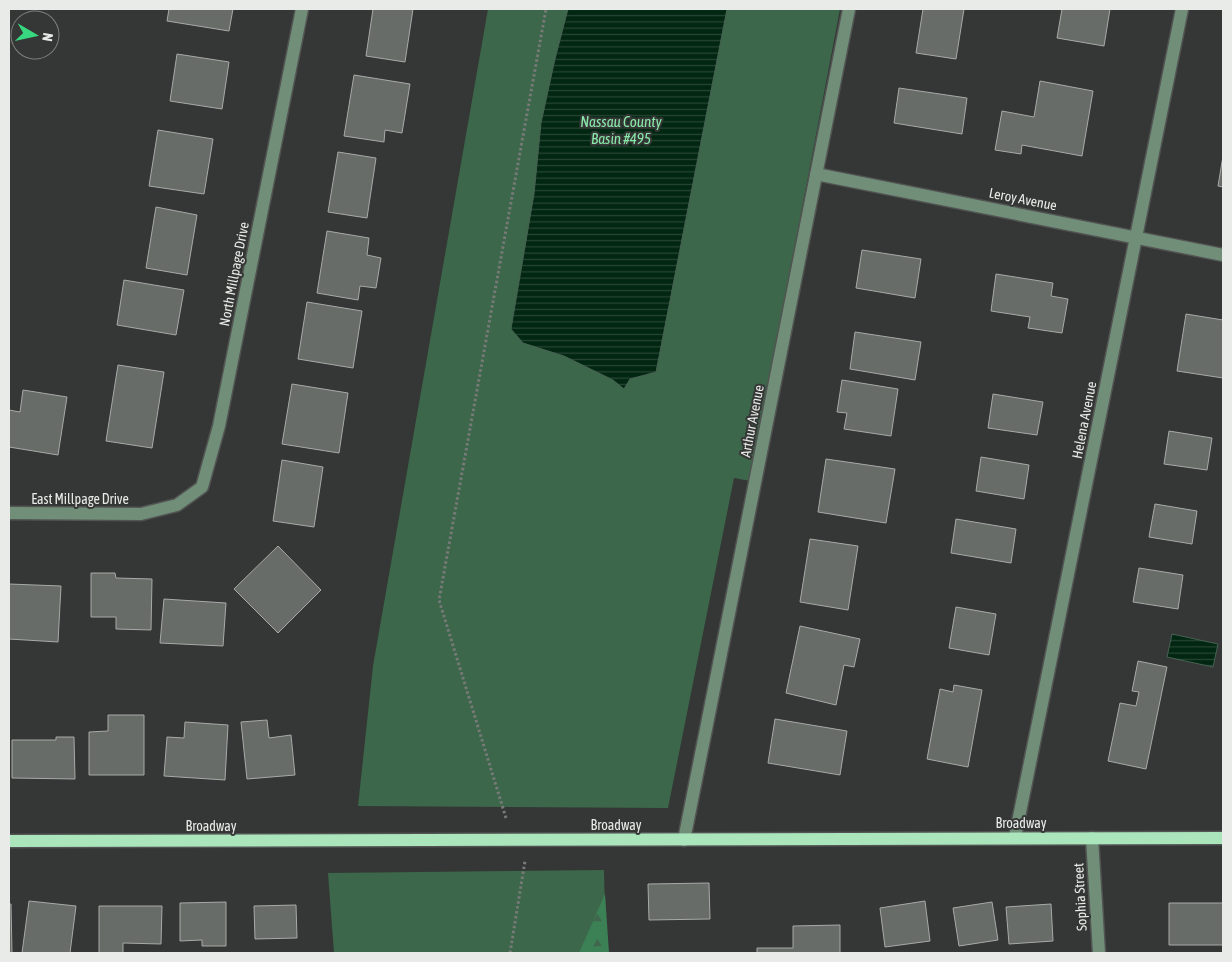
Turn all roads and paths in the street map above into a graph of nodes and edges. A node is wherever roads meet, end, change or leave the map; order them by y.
1 (302, 9) edge
2 (546, 9) edge
3 (849, 9) edge
4 (1182, 9) edge
5 (816, 174) junction
6 (1136, 237) junction
7 (1223, 255) edge
8 (151, 512) joint
9 (9, 513) edge
10 (1015, 837) junction
11 (1092, 838) junction
12 (1223, 838) edge
13 (513, 840) junction
14 (529, 840) junction
15 (684, 840) junction
16 (9, 841) edge
17 (510, 953) edge
18 (1099, 953) edge

1 - 8 street, North Millpage Drive
2 - 13 path
3 - 5 street, Arthur Avenue
4 - 6 street, Helena Avenue
5 - 6 street, Leroy Avenue
5 - 15 street, Arthur Avenue
6 - 7 street, Leroy Avenue
6 - 10 street, Helena Avenue
8 - 9 street, East Millpage Drive
10 - 11 main road, Broadway
10 - 15 main road, Broadway
11 - 12 main road, Broadway
11 - 18 street, Sophia Street
13 - 14 main road, Broadway
13 - 16 main road, Broadway
14 - 15 main road, Broadway
14 - 17 path

